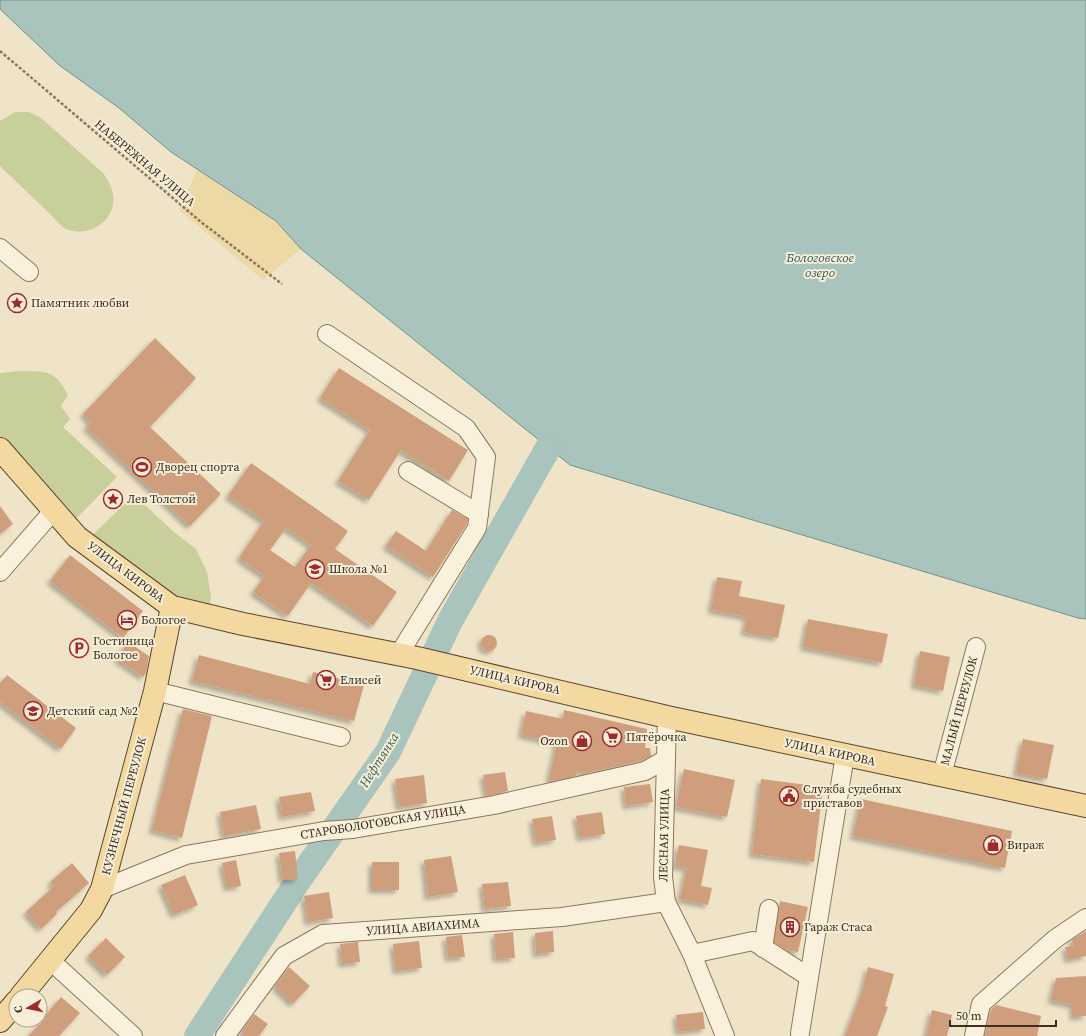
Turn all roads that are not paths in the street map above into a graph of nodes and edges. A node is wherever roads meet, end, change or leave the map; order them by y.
1 (0, 248) edge
2 (29, 272) dead end
3 (327, 334) dead end
4 (0, 449) edge
5 (408, 471) dead end
6 (54, 510) junction
7 (479, 514) junction
8 (0, 572) edge
9 (172, 607) junction
10 (976, 647) dead end
11 (408, 656) junction
12 (155, 691) junction
13 (667, 717) junction
14 (341, 737) dead end
15 (845, 755) junction
16 (666, 759) junction
17 (942, 775) junction
18 (1086, 806) edge
19 (102, 889) junction
20 (666, 902) junction
21 (768, 909) dead end
22 (1086, 918) edge
23 (763, 948) junction
24 (692, 954) junction
25 (51, 961) junction
26 (809, 977) junction
27 (28, 988) edge
28 (8, 1012) edge
29 (0, 1021) edge
30 (800, 1033) dead end
31 (133, 1036) edge
32 (225, 1036) edge
33 (725, 1036) edge
34 (974, 1036) edge

1 - 2 street
3 - 7 street
4 - 6 main road, УЛИЦА КИРОВА
5 - 7 street
6 - 8 street
6 - 9 main road, УЛИЦА КИРОВА
7 - 11 street
9 - 11 main road, УЛИЦА КИРОВА
9 - 12 main road, КУЗНЕЧНЫЙ ПЕРЕУЛОК
10 - 17 street, МАЛЫЙ ПЕРЕУЛОК
11 - 13 main road, УЛИЦА КИРОВА
12 - 14 street
12 - 19 main road, КУЗНЕЧНЫЙ ПЕРЕУЛОК
13 - 15 main road, УЛИЦА КИРОВА
13 - 16 street, ЛЕСНАЯ УЛИЦА
15 - 17 main road, УЛИЦА КИРОВА
15 - 26 street
16 - 19 street, СТАРОБОЛОГОВСКАЯ УЛИЦА
16 - 20 street, ЛЕСНАЯ УЛИЦА
17 - 18 main road, УЛИЦА КИРОВА
19 - 25 main road, КУЗНЕЧНЫЙ ПЕРЕУЛОК
20 - 24 street, ЛЕСНАЯ УЛИЦА
20 - 32 street, УЛИЦА АВИАХИМА
21 - 23 street
22 - 34 street
23 - 24 street
23 - 26 street
24 - 33 street, ЛЕСНАЯ УЛИЦА
25 - 27 main road, КУЗНЕЧНЫЙ ПЕРЕУЛОК
25 - 31 street
26 - 30 street
28 - 29 main road

